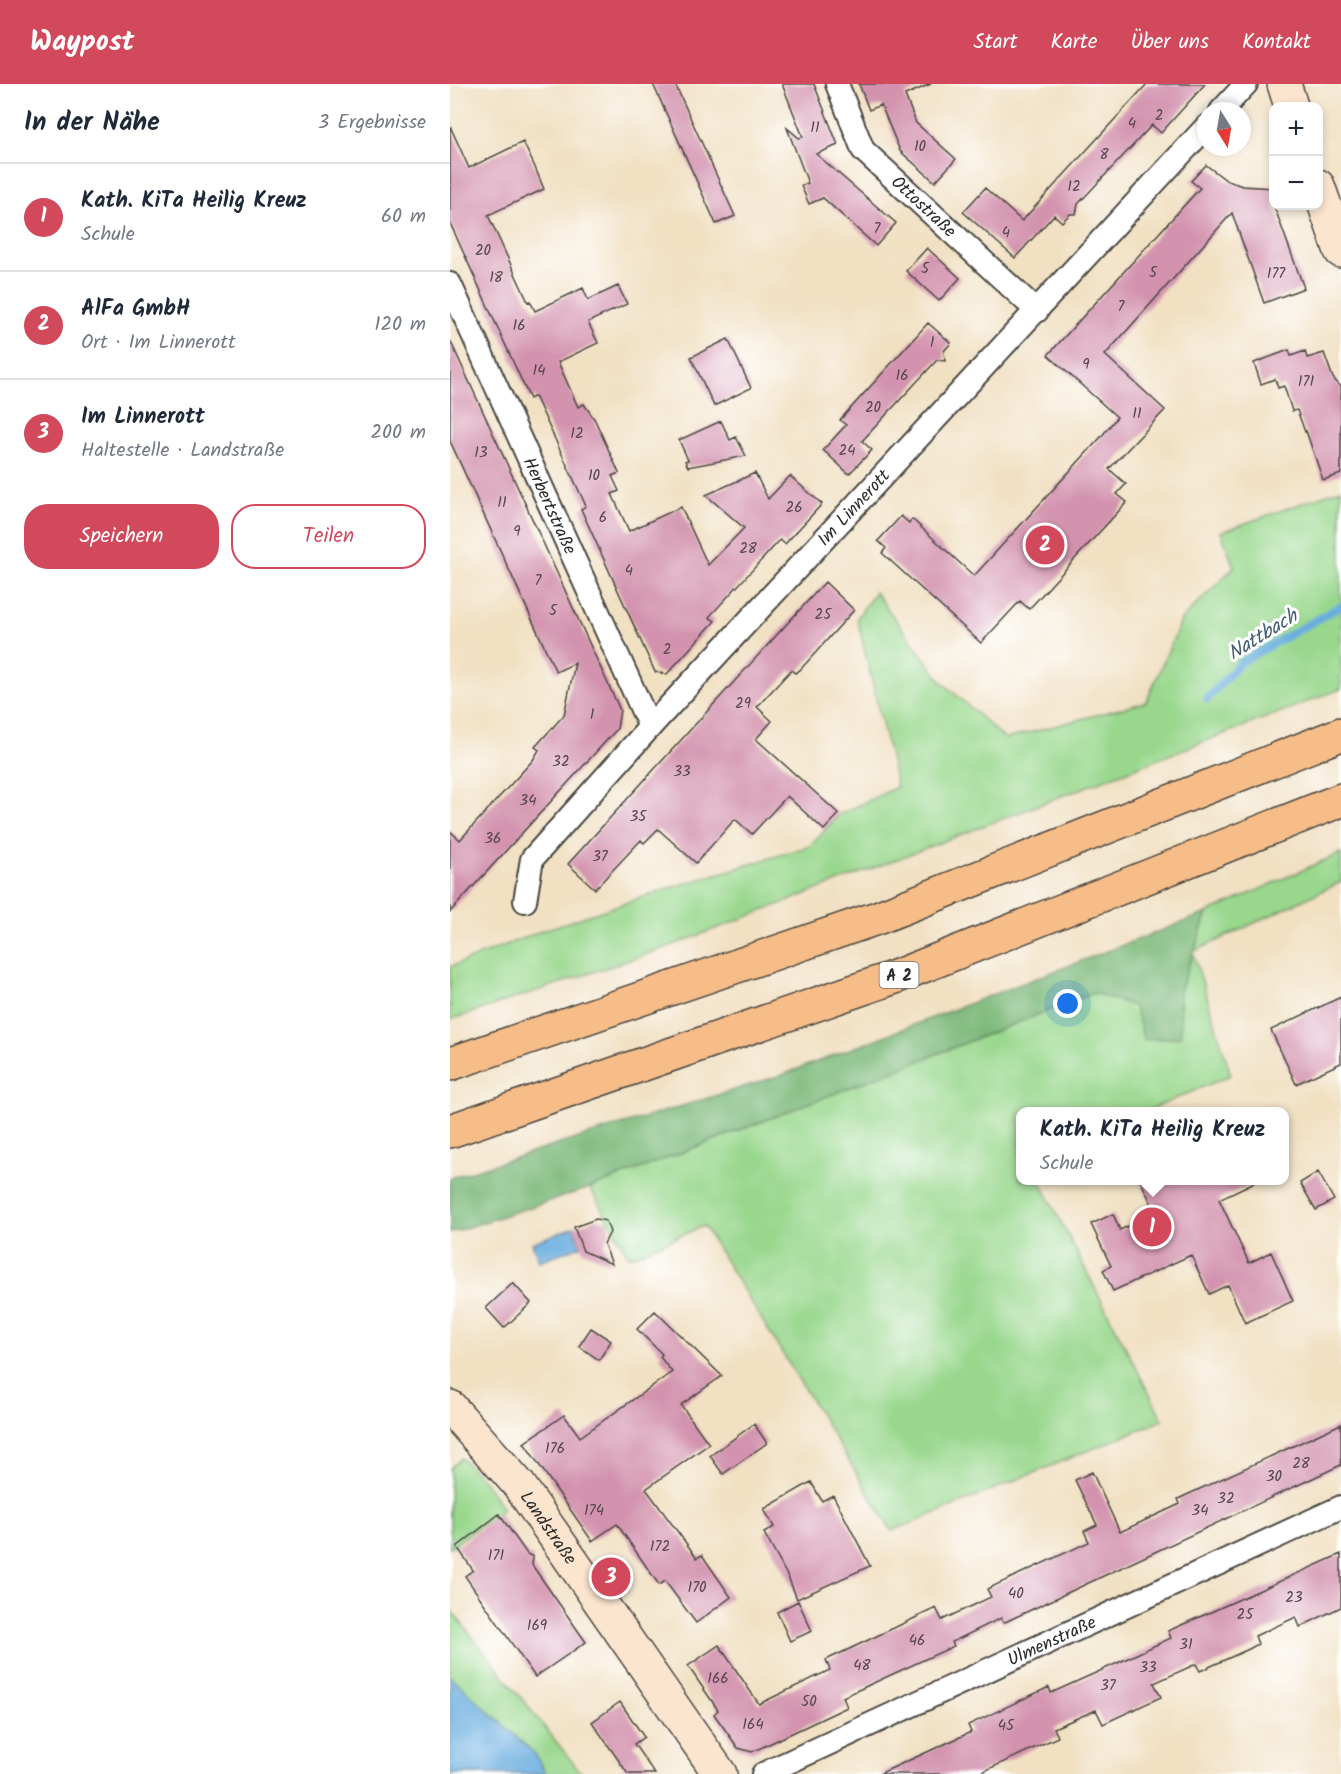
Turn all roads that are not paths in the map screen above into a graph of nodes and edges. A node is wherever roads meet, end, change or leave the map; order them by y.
1 (837, 84) edge
2 (1246, 84) edge
3 (1284, 84) edge
4 (1229, 102) edge
5 (1290, 102) edge
6 (1197, 137) edge
7 (1323, 200) edge
8 (1341, 251) edge
9 (450, 284) edge
10 (1037, 311) junction
11 (650, 728) junction
12 (1341, 734) edge
13 (1341, 800) edge
14 (525, 901) dead end
15 (450, 1064) edge
16 (450, 1131) edge
17 (450, 1407) edge
18 (1341, 1508) edge
19 (720, 1774) edge
20 (763, 1774) edge

1 - 10 street, Ottostraße
2 - 4 street
3 - 5 street
6 - 10 street, Im Linnerott
7 - 8 street
9 - 11 street, Herbertstraße
10 - 11 street, Im Linnerott
11 - 14 street, Im Linnerott
12 - 15 highway
13 - 16 highway, A 2
17 - 19 street, Landstraße
18 - 20 street, Ulmenstraße

